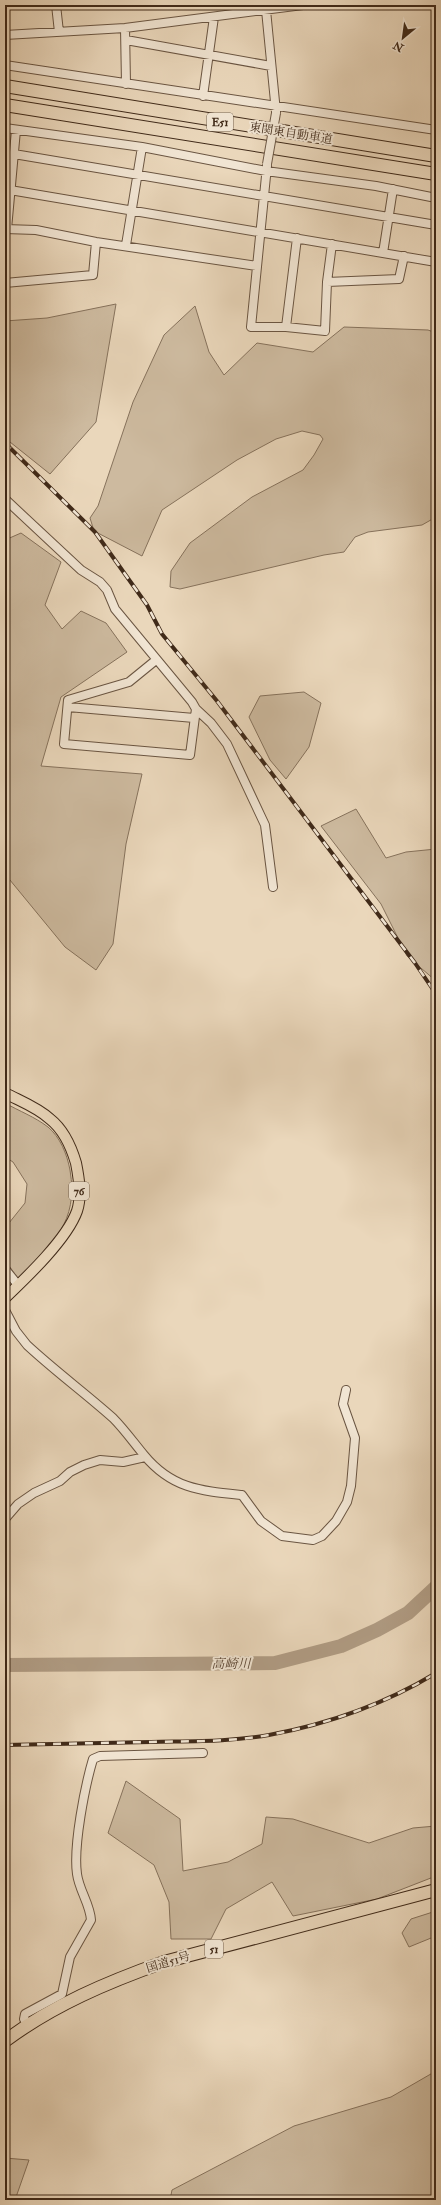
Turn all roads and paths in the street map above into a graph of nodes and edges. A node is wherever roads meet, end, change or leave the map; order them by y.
1 (56, 5) edge
2 (303, 5) edge
3 (266, 10) junction
4 (214, 17) junction
5 (125, 28) junction
6 (59, 32) junction
7 (5, 35) edge
8 (126, 40) junction
9 (209, 55) junction
10 (5, 65) edge
11 (271, 66) junction
12 (126, 84) junction
13 (5, 86) edge
14 (203, 96) junction
15 (5, 105) edge
16 (276, 110) junction
17 (5, 128) edge
18 (16, 130) junction
19 (436, 130) edge
20 (142, 147) junction
21 (14, 154) junction
22 (436, 156) edge
23 (267, 167) junction
24 (436, 174) edge
25 (138, 176) junction
26 (393, 189) junction
27 (10, 190) junction
28 (264, 196) junction
29 (436, 198) edge
30 (132, 211) junction
31 (388, 217) junction
32 (436, 225) edge
33 (6, 229) edge
34 (260, 231) junction
35 (297, 238) junction
36 (96, 242) junction
37 (332, 244) junction
38 (126, 246) junction
39 (383, 253) junction
40 (404, 256) junction
41 (436, 262) edge
42 (257, 266) junction
43 (327, 282) junction
44 (5, 283) edge
45 (286, 327) junction
46 (5, 499) edge
47 (156, 660) junction
48 (68, 707) junction
49 (196, 709) junction
50 (194, 718) junction
51 (273, 887) dead end
52 (5, 1093) edge
53 (5, 1269) edge
54 (18, 1285) junction
55 (5, 1298) edge
56 (5, 1310) edge
57 (346, 1390) dead end
58 (145, 1457) junction
59 (5, 1519) edge
60 (203, 1752) dead end
61 (436, 1890) edge
62 (27, 2025) junction
63 (5, 2041) edge

1 - 6 street
2 - 3 street
3 - 4 street
3 - 11 street
4 - 5 street
4 - 9 street
5 - 6 street
5 - 8 street
6 - 7 street
8 - 9 street
8 - 12 street
9 - 11 street
9 - 14 street
10 - 12 street
11 - 16 street
12 - 14 street
13 - 22 highway, 東関東自動車道 / E51
14 - 16 street
15 - 24 highway, 東関東自動車道 / E51
16 - 19 street
16 - 23 street, bridge
17 - 18 street
18 - 20 street
18 - 21 street
20 - 23 street
20 - 25 street
21 - 25 street
21 - 27 street
23 - 26 street
23 - 28 street
25 - 28 street
25 - 30 street
26 - 29 street
26 - 31 street
27 - 30 street
27 - 33 street
28 - 31 street
28 - 34 street
30 - 34 street
30 - 38 street
31 - 32 street
31 - 39 street
33 - 36 street
34 - 35 street
34 - 42 street
35 - 37 street
35 - 45 street
36 - 38 street
36 - 44 street
37 - 39 street
37 - 43 street
38 - 42 street
39 - 40 street
40 - 41 street
40 - 43 street
42 - 45 street
43 - 45 street
46 - 47 street
47 - 48 street
47 - 49 street
48 - 50 street
48 - 50 street
49 - 50 street
49 - 51 street
52 - 54 main road, 76
53 - 54 street
54 - 55 main road, 76
56 - 58 street
57 - 58 street
58 - 59 street
60 - 62 street
61 - 62 highway, 国道51号 / 51
62 - 63 highway, 国道51号 / 51

